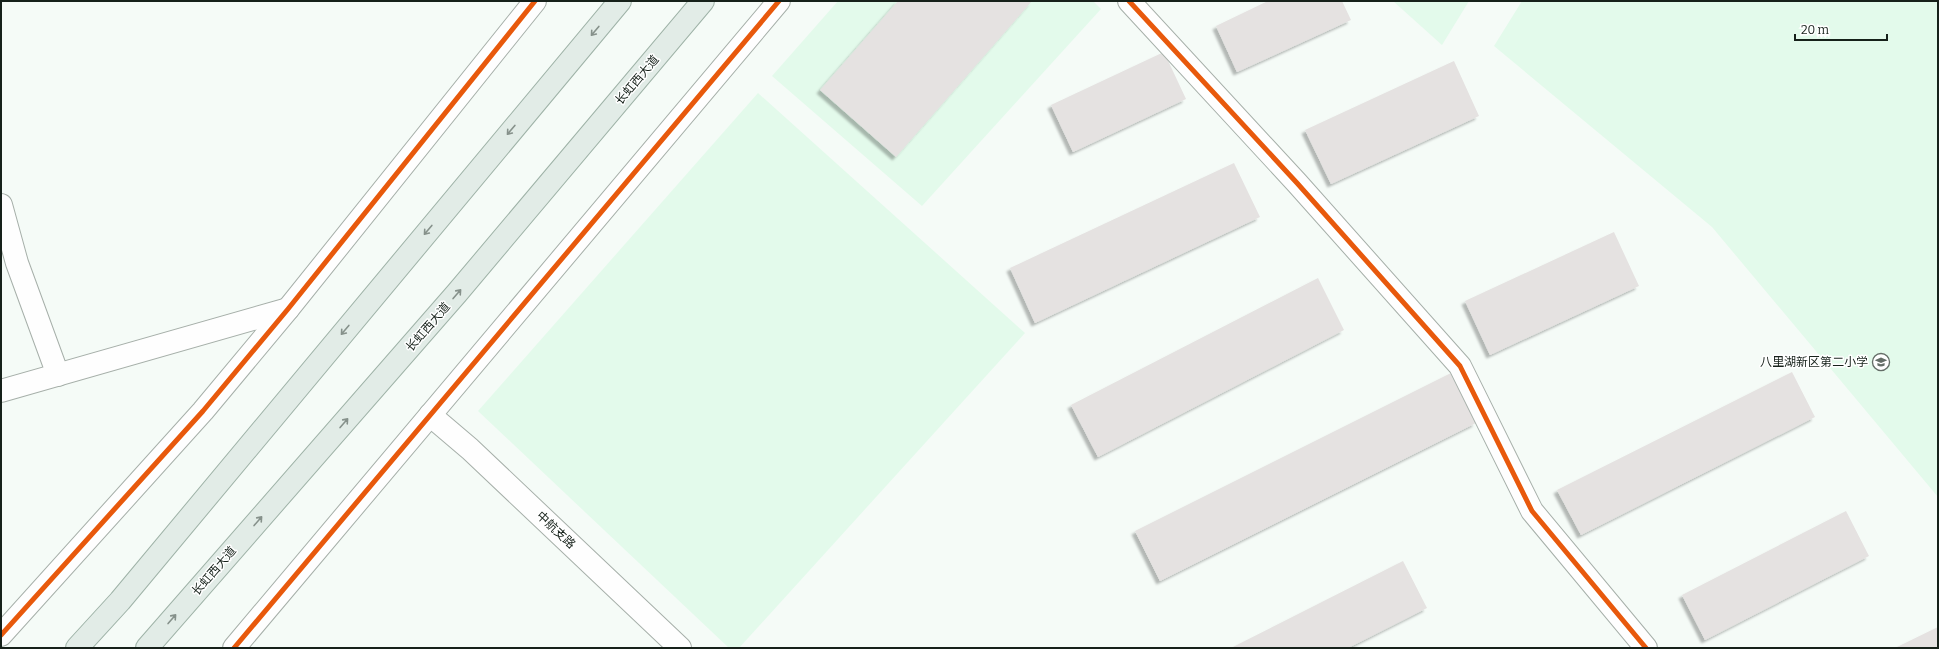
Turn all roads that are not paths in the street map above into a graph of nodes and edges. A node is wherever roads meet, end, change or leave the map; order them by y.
1 (535, 1) edge
2 (620, 1) edge
3 (703, 1) edge
4 (779, 1) edge
5 (1129, 1) edge
6 (1, 205) edge
7 (288, 309) junction
8 (58, 375) junction
9 (1, 392) edge
10 (430, 415) junction
11 (1, 635) edge
12 (77, 648) edge
13 (147, 648) edge
14 (234, 648) edge
15 (680, 648) edge
16 (1646, 648) edge

1 - 7 street
2 -> 12 main road
13 -> 3 main road, 长虹西大道
4 - 10 street
5 - 16 street
6 - 8 street
7 - 8 street
7 - 11 street
8 - 9 street
10 - 14 street
10 - 15 street, 中航支路

